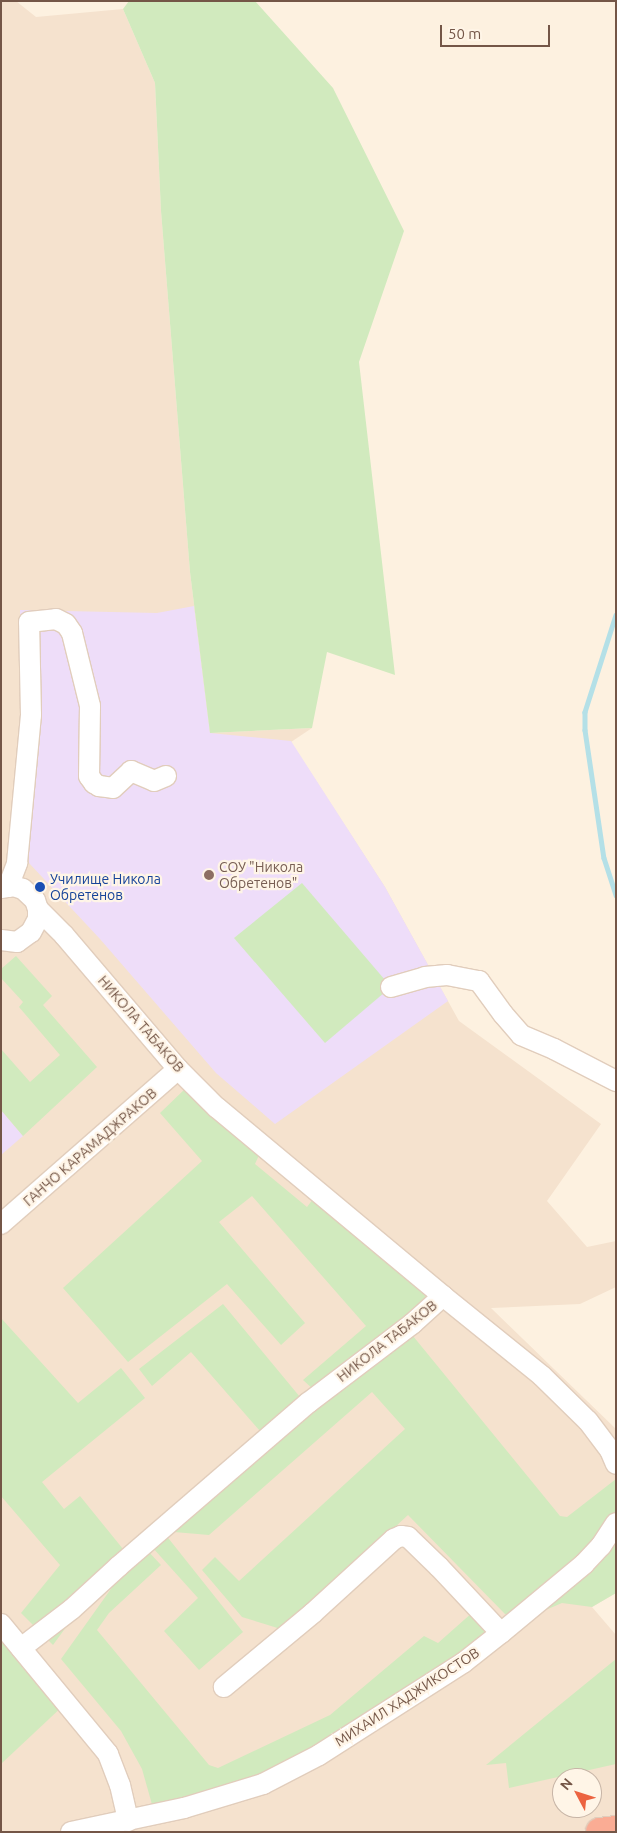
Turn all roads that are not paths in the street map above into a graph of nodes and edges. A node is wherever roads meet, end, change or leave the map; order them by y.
1 (166, 776) dead end
2 (5, 888) edge
3 (38, 909) junction
4 (31, 932) junction
5 (64, 935) junction
6 (1, 940) edge
7 (391, 987) dead end
8 (178, 1069) junction
9 (616, 1081) edge
10 (1, 1224) edge
11 (443, 1296) junction
12 (616, 1464) edge
13 (616, 1523) edge
14 (1, 1624) edge
15 (500, 1633) junction
16 (21, 1648) junction
17 (224, 1687) dead end
18 (128, 1821) junction
19 (616, 1830) edge
20 (70, 1832) edge
21 (600, 1832) edge

1 - 2 street
2 - 3 street, НИКОЛА ТАБАКОВ
3 - 4 street
3 - 5 street, НИКОЛА ТАБАКОВ
4 - 5 street
4 - 6 street
5 - 8 street, НИКОЛА ТАБАКОВ
7 - 9 street
8 - 10 street, ГАНЧО КАРАМАДЖРАКОВ
8 - 11 street, НИКОЛА ТАБАКОВ
11 - 12 street
11 - 16 street, НИКОЛА ТАБАКОВ
13 - 15 street, МИХАИЛ ХАДЖИКОСТОВ
14 - 16 street
15 - 17 street
15 - 18 street, МИХАИЛ ХАДЖИКОСТОВ
16 - 18 street
18 - 20 street, МИХАИЛ ХАДЖИКОСТОВ
19 - 21 highway

